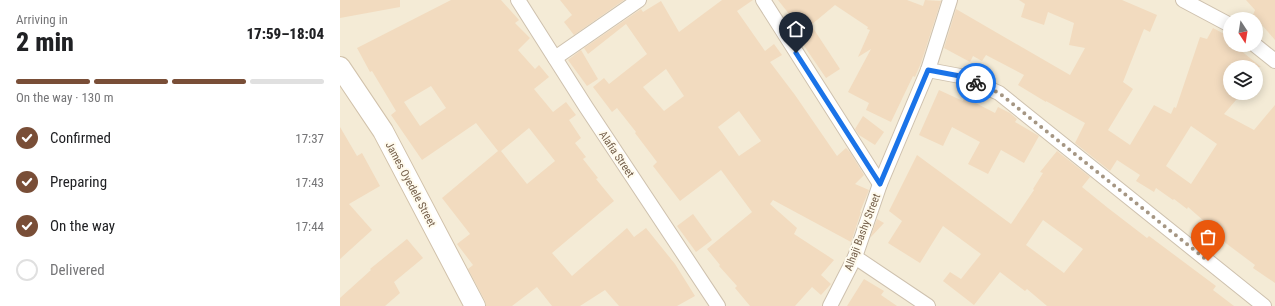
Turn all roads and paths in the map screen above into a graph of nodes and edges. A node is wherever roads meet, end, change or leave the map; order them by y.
1 (518, 0) edge
2 (638, 0) edge
3 (762, 0) edge
4 (950, 0) edge
5 (1184, 0) edge
6 (1223, 21) edge
7 (1263, 52) edge
8 (555, 58) junction
9 (1275, 61) edge
10 (340, 67) edge
11 (928, 70) junction
12 (880, 184) junction
13 (855, 257) junction
14 (475, 306) edge
15 (718, 306) edge
16 (830, 306) edge
17 (928, 306) edge
18 (1264, 306) edge

1 - 8 street, Alafia Street
2 - 8 street
3 - 12 street
4 - 11 street, Alhaji Bashy Street
5 - 6 street
7 - 9 street
8 - 15 street, Alafia Street
10 - 14 street, James Oyedele Street
11 - 12 street, Alhaji Bashy Street
11 - 18 street
12 - 13 street, Alhaji Bashy Street
13 - 16 street, Alhaji Bashy Street
13 - 17 street

